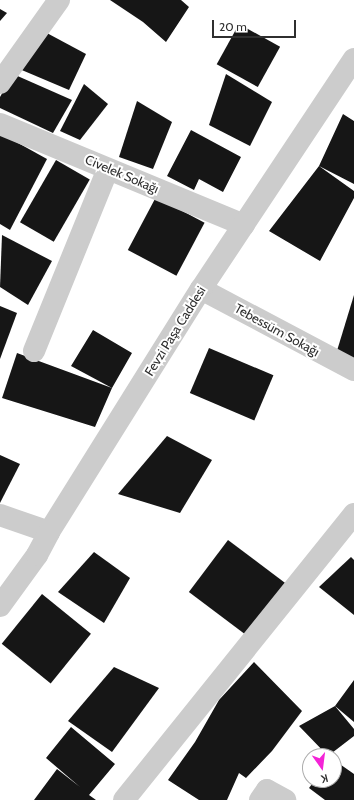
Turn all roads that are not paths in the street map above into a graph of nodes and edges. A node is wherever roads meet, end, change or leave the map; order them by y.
1 (59, 0) edge
2 (354, 59) edge
3 (0, 83) edge
4 (0, 124) edge
5 (108, 168) junction
6 (244, 225) junction
7 (201, 289) junction
8 (34, 350) dead end
9 (354, 370) edge
10 (0, 514) edge
11 (354, 514) edge
12 (49, 532) junction
13 (0, 606) edge
14 (124, 800) edge
15 (260, 800) edge
16 (285, 800) edge

1 - 3 street
2 - 6 street, Fevzi Paşa Caddesi
4 - 5 street, Civelek Sokağı
5 - 6 street, Civelek Sokağı
5 - 8 street
6 - 7 street, Fevzi Paşa Caddesi
7 - 9 street, Tebessüm Sokağı
7 - 12 street, Fevzi Paşa Caddesi
10 - 12 street
11 - 14 street
12 - 13 street, Fevzi Paşa Caddesi
15 - 16 street

